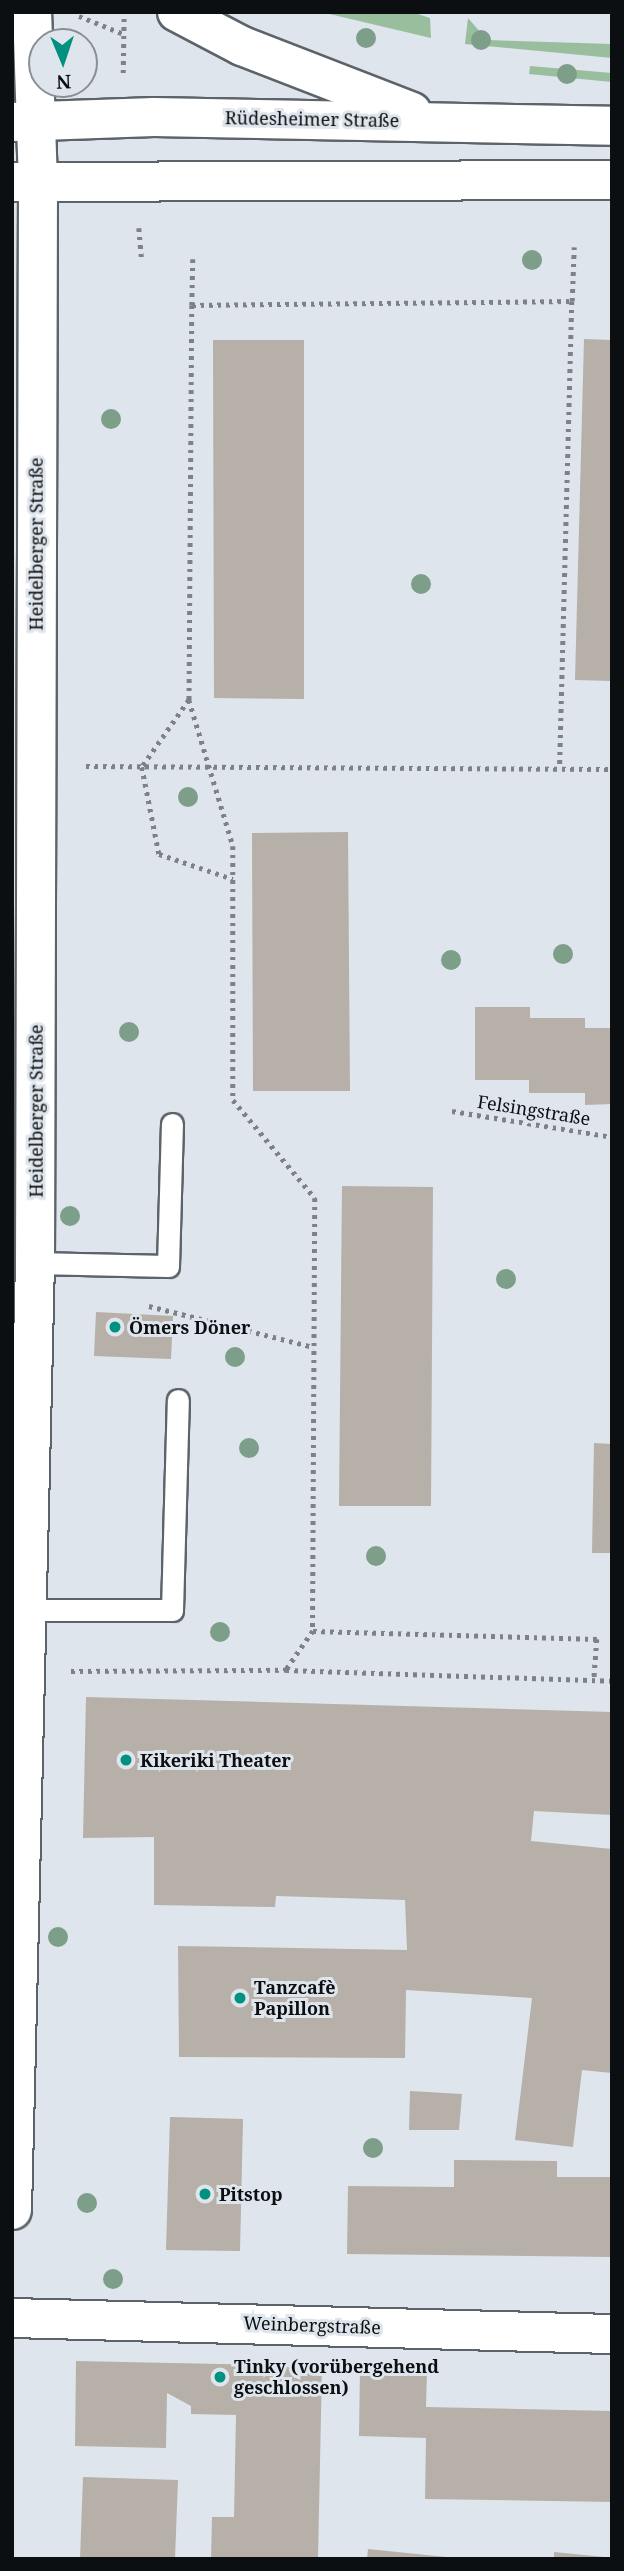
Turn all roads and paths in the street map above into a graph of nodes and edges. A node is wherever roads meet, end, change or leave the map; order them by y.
1 (32, 12) edge
2 (124, 12) edge
3 (177, 12) edge
4 (83, 18) dead end
5 (124, 34) junction
6 (122, 85) dead end
7 (433, 121) junction
8 (25, 122) edge
9 (612, 126) edge
10 (612, 180) edge
11 (25, 182) edge
12 (574, 247) dead end
13 (192, 259) dead end
14 (572, 301) junction
15 (192, 305) junction
16 (189, 700) junction
17 (86, 766) dead end
18 (208, 766) junction
19 (142, 767) junction
20 (560, 767) junction
21 (612, 768) edge
22 (233, 879) junction
23 (452, 1111) dead end
24 (172, 1124) dead end
25 (612, 1137) edge
26 (24, 1184) edge
27 (36, 1263) junction
28 (146, 1305) dead end
29 (314, 1347) junction
30 (178, 1400) dead end
31 (27, 1609) junction
32 (313, 1631) junction
33 (286, 1670) junction
34 (25, 1671) junction
35 (594, 1680) junction
36 (612, 1681) edge
37 (12, 2210) edge
38 (12, 2318) edge
39 (612, 2334) edge

1 - 8 main road, Heidelberger Straße
2 - 5 path
3 - 7 main road
4 - 5 path
5 - 6 path
7 - 8 main road, Rüdesheimer Straße
7 - 9 main road, Rüdesheimer Straße
8 - 11 main road, Heidelberger Straße
10 - 11 main road
11 - 26 main road, Heidelberger Straße
12 - 14 path
13 - 15 path
14 - 15 path
14 - 20 path
15 - 16 path
16 - 18 path
16 - 19 path
17 - 19 path
18 - 19 path
18 - 20 path
18 - 22 path
19 - 22 path
20 - 21 path
22 - 29 path
23 - 25 path, Felsingstraße
24 - 27 lane
26 - 27 main road, Heidelberger Straße
27 - 31 main road, Heidelberger Straße
28 - 29 path
29 - 32 path
30 - 31 lane
31 - 34 main road, Heidelberger Straße
32 - 33 path
32 - 35 path
33 - 34 path
33 - 35 path
34 - 37 main road, Heidelberger Straße
35 - 36 path
38 - 39 main road, Weinbergstraße

